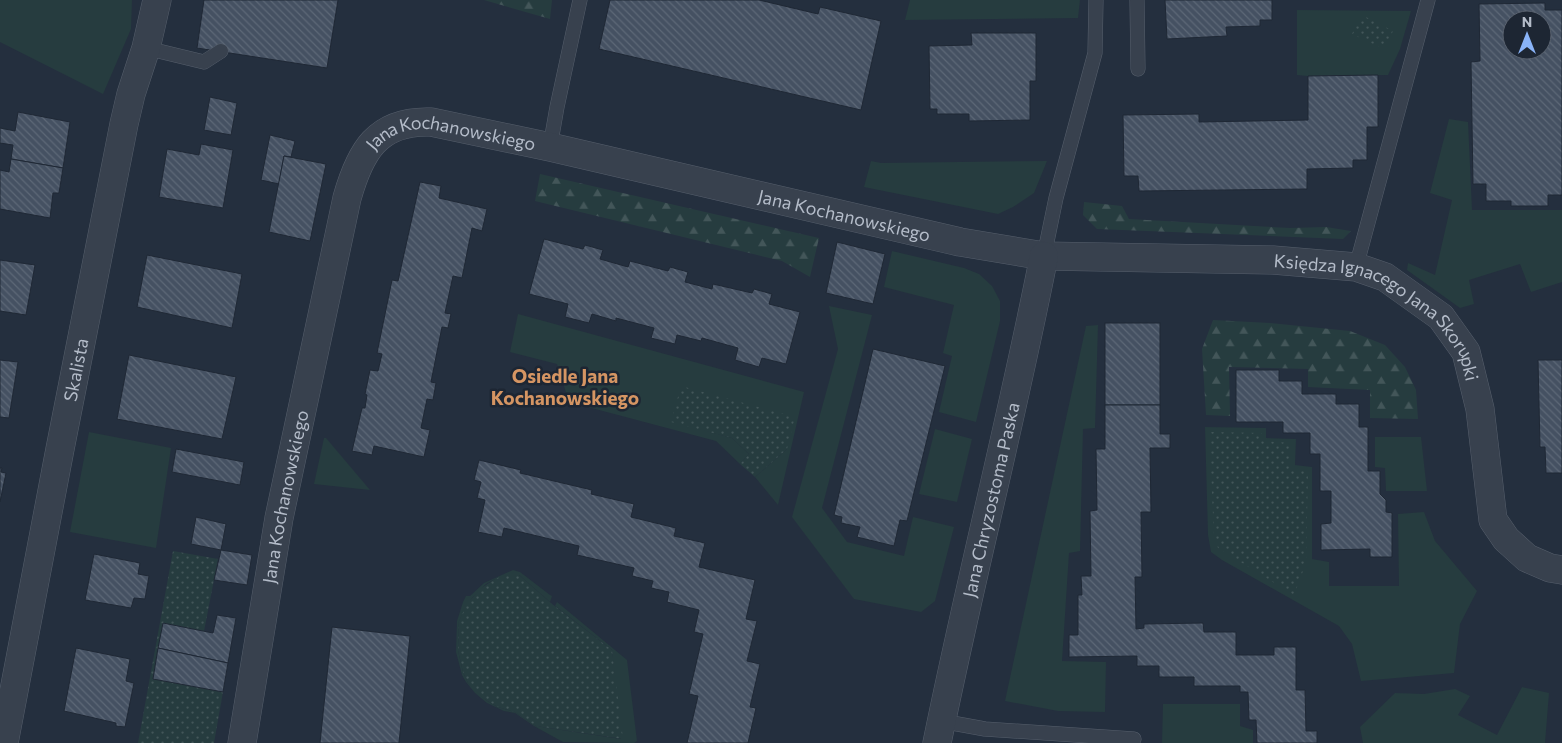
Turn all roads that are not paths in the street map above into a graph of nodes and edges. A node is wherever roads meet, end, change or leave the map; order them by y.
1 (157, 0) edge
2 (580, 0) edge
3 (1096, 0) edge
4 (1137, 0) edge
5 (1428, 0) edge
6 (146, 48) junction
7 (221, 51) dead end
8 (1138, 68) dead end
9 (550, 147) junction
10 (1044, 256) junction
11 (1356, 267) junction
12 (1562, 570) edge
13 (939, 732) edge
14 (1134, 739) dead end
15 (4, 743) edge
16 (242, 743) edge

1 - 6 street, Skalista
2 - 9 lane
3 - 10 lane
4 - 8 lane
5 - 11 lane
6 - 7 lane
6 - 15 street, Skalista
9 - 10 street, Jana Kochanowskiego
9 - 16 street, Jana Kochanowskiego
10 - 11 street, Księdza Ignacego Jana Skorupki
10 - 13 street, Jana Chryzostoma Paska
11 - 12 street, Księdza Ignacego Jana Skorupki
13 - 14 lane

